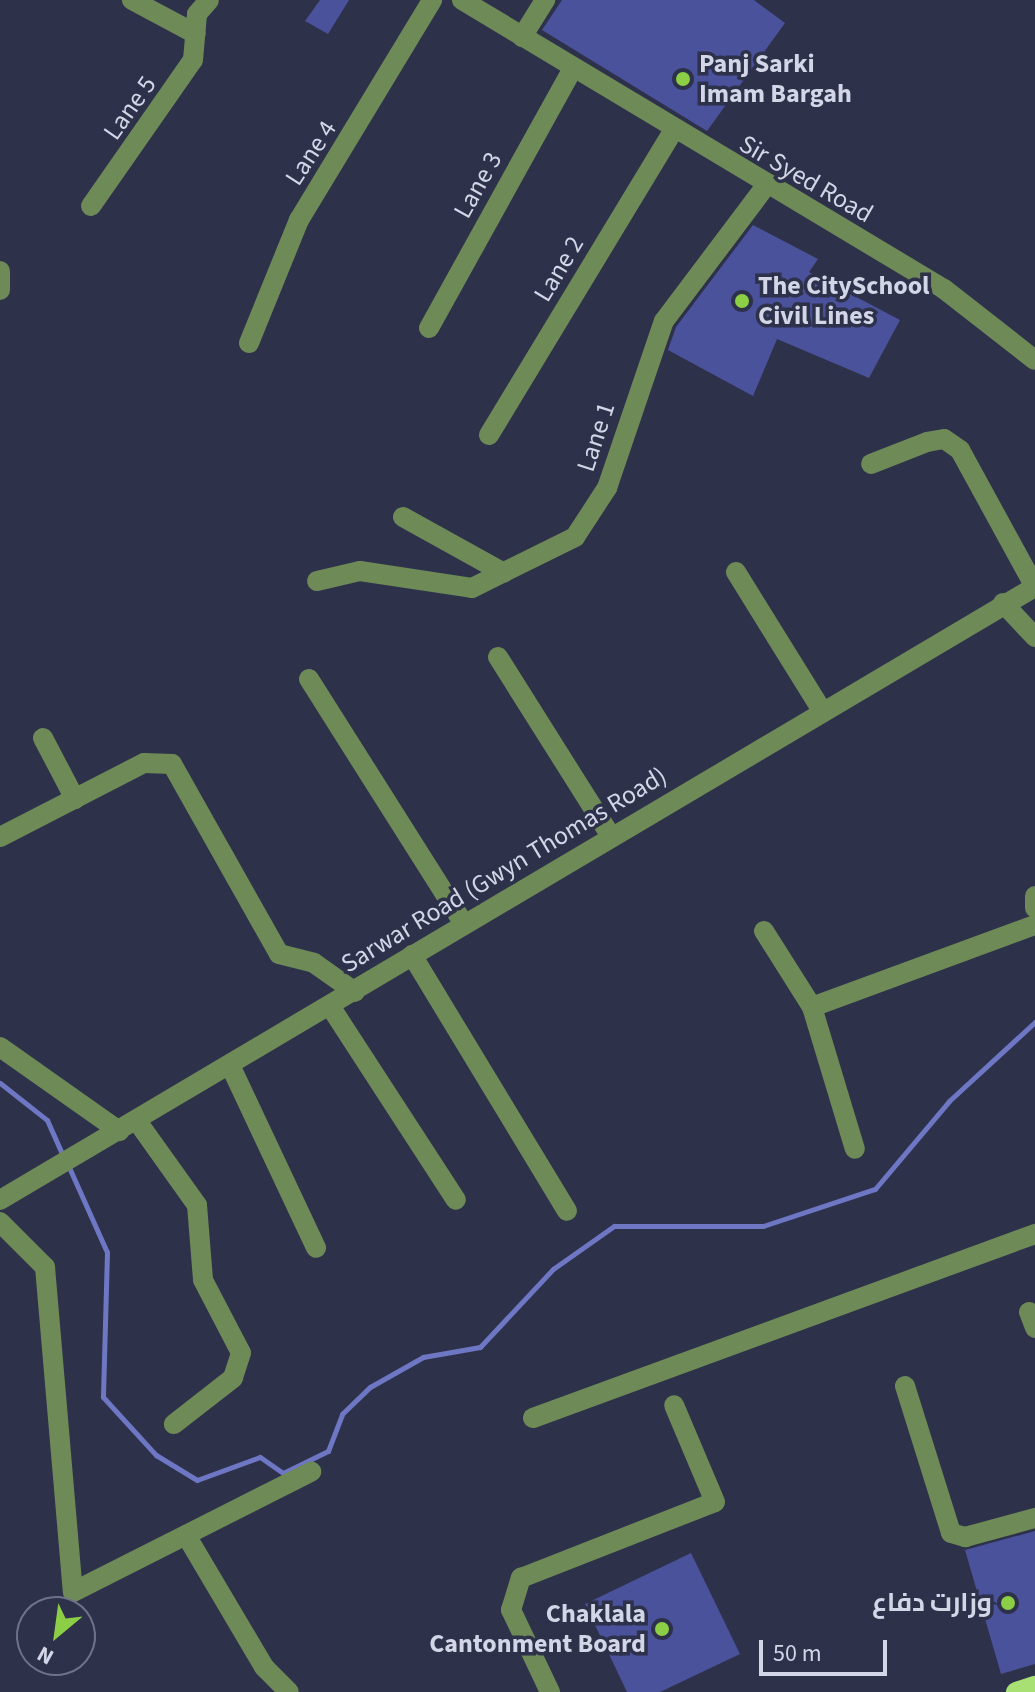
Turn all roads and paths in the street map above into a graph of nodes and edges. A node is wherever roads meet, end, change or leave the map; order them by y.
1 (132, 0) edge
2 (209, 0) edge
3 (432, 0) edge
4 (462, 0) edge
5 (545, 0) edge
6 (196, 34) junction
7 (522, 37) junction
8 (573, 68) junction
9 (674, 130) junction
10 (765, 187) junction
11 (91, 206) dead end
12 (0, 271) edge
13 (0, 290) edge
14 (429, 328) dead end
15 (249, 343) dead end
16 (1035, 360) edge
17 (489, 435) dead end
18 (871, 464) dead end
19 (403, 517) dead end
20 (736, 572) dead end
21 (504, 573) junction
22 (317, 581) dead end
23 (1035, 587) edge
24 (1003, 603) junction
25 (1035, 637) edge
26 (498, 657) dead end
27 (309, 679) dead end
28 (821, 709) junction
29 (43, 738) dead end
30 (75, 799) junction
31 (610, 835) junction
32 (0, 837) edge
33 (1035, 896) edge
34 (1035, 908) edge
35 (463, 923) junction
36 (1035, 925) edge
37 (764, 931) dead end
38 (412, 955) junction
39 (355, 992) junction
40 (330, 1006) junction
41 (812, 1007) junction
42 (0, 1047) edge
43 (230, 1065) junction
44 (128, 1126) junction
45 (855, 1149) dead end
46 (0, 1200) edge
47 (456, 1200) dead end
48 (567, 1211) dead end
49 (0, 1222) edge
50 (1035, 1234) edge
51 (316, 1248) dead end
52 (905, 1386) dead end
53 (674, 1405) dead end
54 (533, 1418) dead end
55 (174, 1424) dead end
56 (311, 1472) dead end
57 (1035, 1518) edge
58 (186, 1535) junction
59 (1035, 1686) edge
60 (289, 1692) edge
61 (550, 1692) edge
62 (1016, 1692) edge

1 - 6 street
2 - 6 street, Lane 5
3 - 15 street, Lane 4
4 - 7 street, Sir Syed Road
5 - 7 street
6 - 11 street, Lane 5
7 - 8 street, Sir Syed Road
8 - 9 street, Sir Syed Road
8 - 14 street, Lane 3
9 - 10 street, Sir Syed Road
9 - 17 street, Lane 2
10 - 16 street, Sir Syed Road
10 - 21 street, Lane 1
12 - 13 street
18 - 23 street
19 - 21 street
20 - 28 street
21 - 22 street, Lane 1
23 - 24 street, Sarwar Road (Gwyn Thomas Road)
24 - 25 street
24 - 28 street, Sarwar Road (Gwyn Thomas Road)
26 - 31 street
27 - 35 street
28 - 31 street, Sarwar Road (Gwyn Thomas Road)
29 - 30 street
30 - 32 street
30 - 39 street
31 - 35 street, Sarwar Road (Gwyn Thomas Road)
33 - 34 street
35 - 38 street, Sarwar Road (Gwyn Thomas Road)
36 - 41 street
37 - 41 street
38 - 39 street, Sarwar Road (Gwyn Thomas Road)
38 - 48 street
39 - 40 street, Sarwar Road (Gwyn Thomas Road)
40 - 43 street, Sarwar Road (Gwyn Thomas Road)
40 - 47 street
41 - 45 street
42 - 44 street
43 - 44 street, Sarwar Road (Gwyn Thomas Road)
43 - 51 street
44 - 46 street, Sarwar Road (Gwyn Thomas Road)
44 - 55 street
49 - 58 street
50 - 54 street
52 - 57 street
53 - 61 street
56 - 58 street
58 - 60 street
59 - 62 main road

